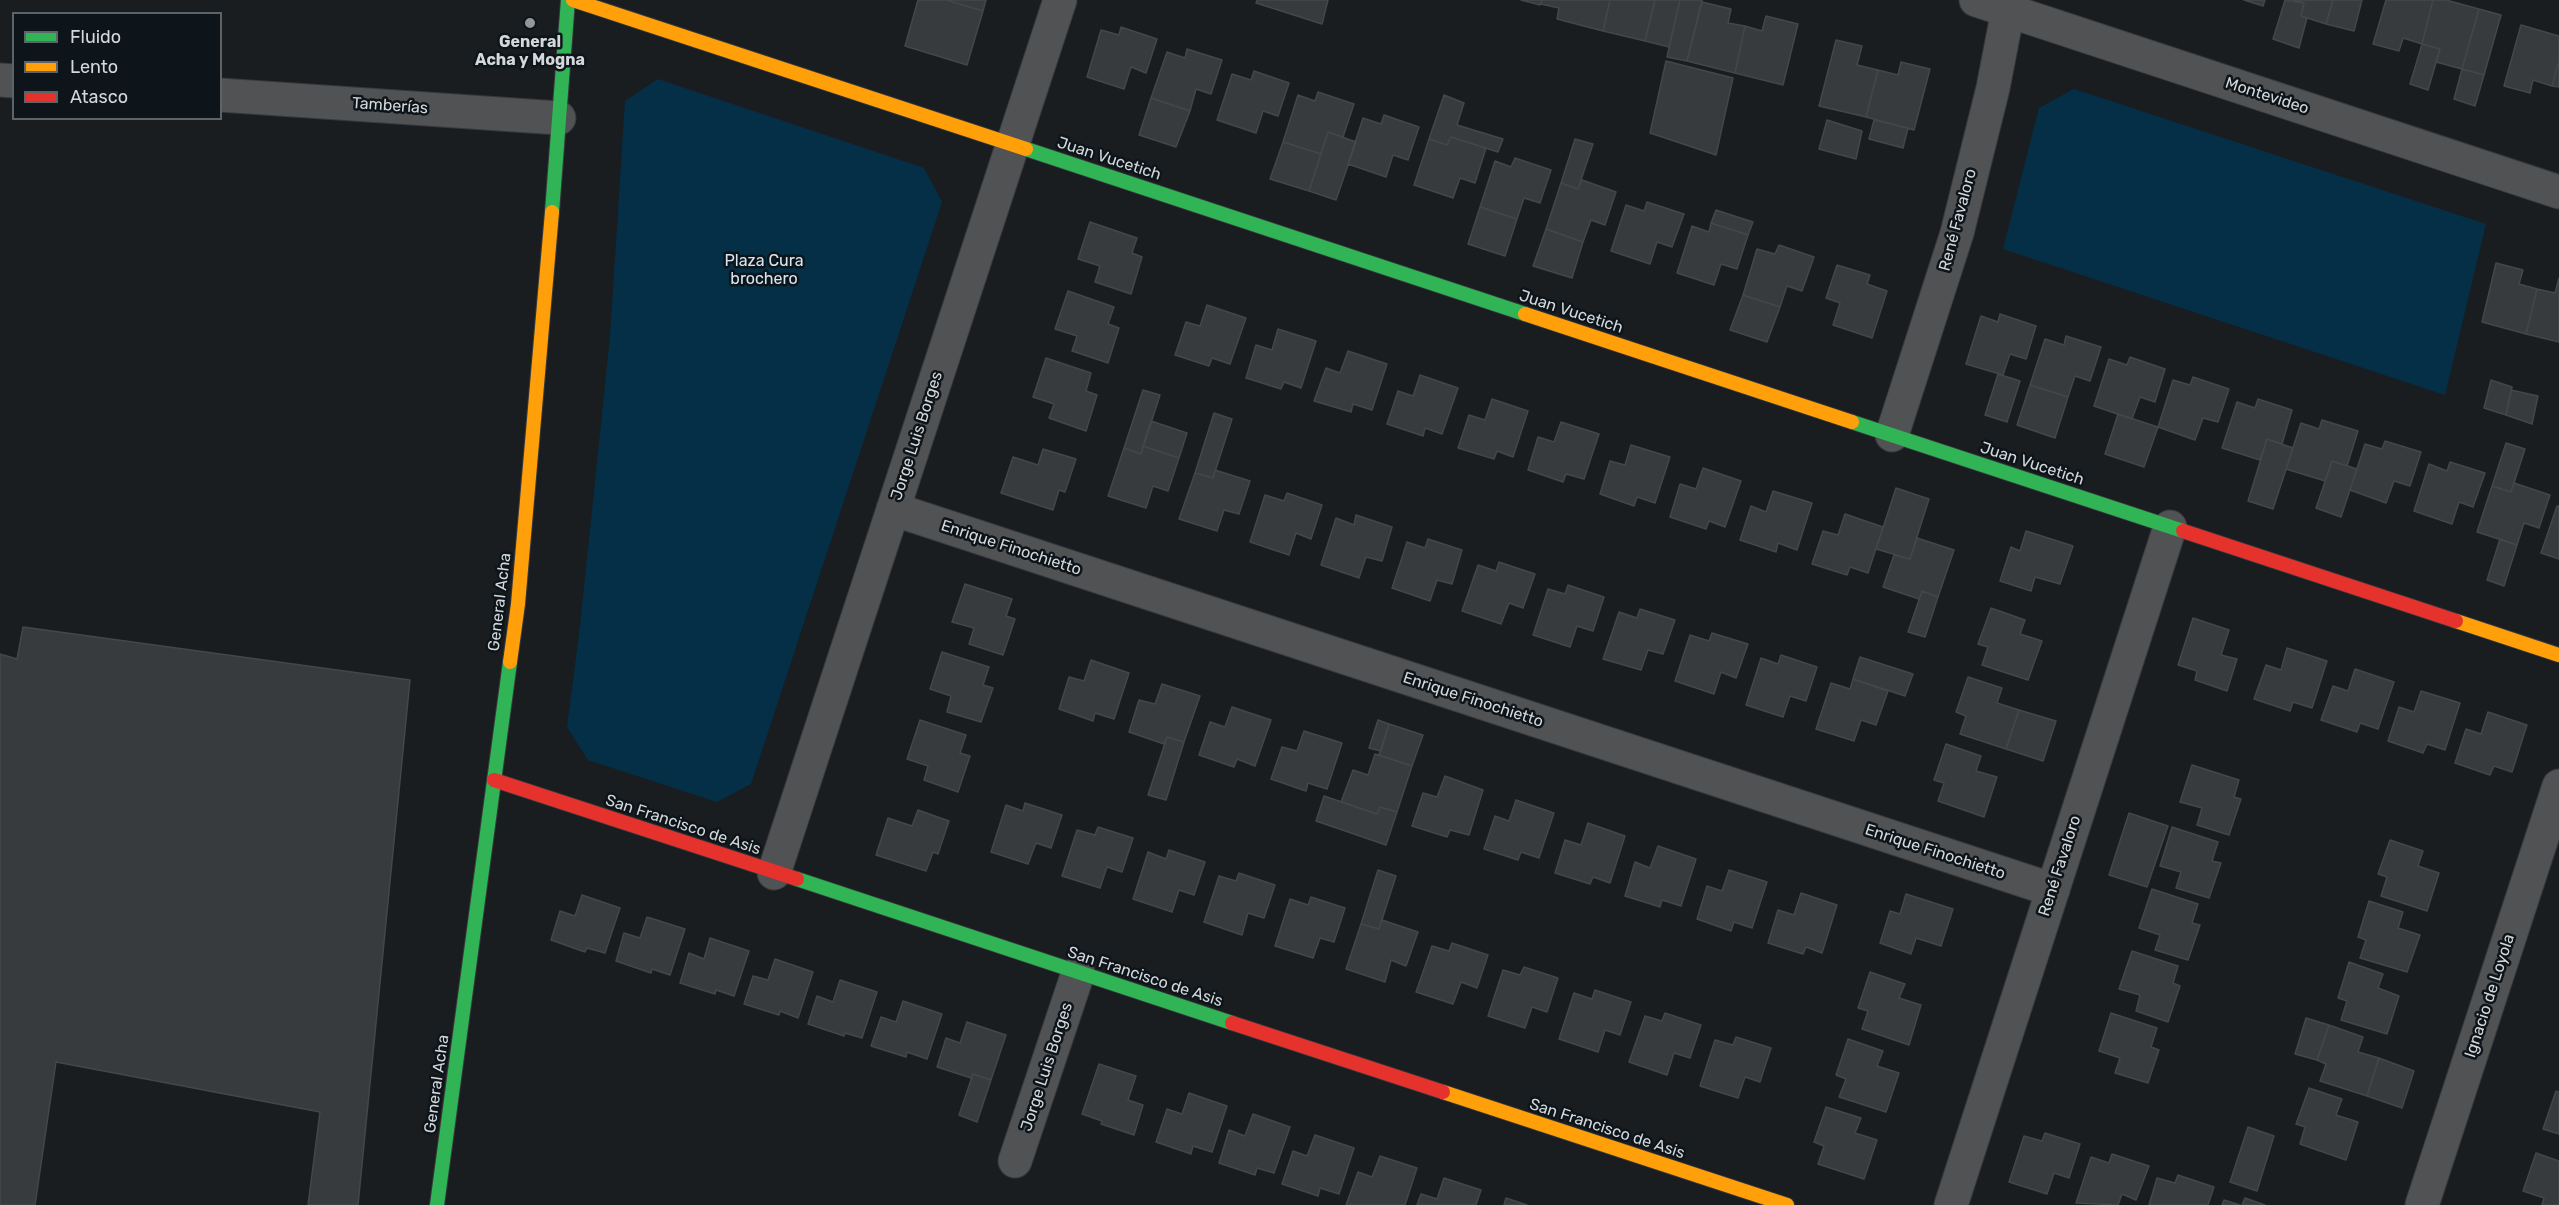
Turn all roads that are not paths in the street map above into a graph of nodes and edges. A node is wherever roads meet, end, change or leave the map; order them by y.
1 (570, 0) edge
2 (1060, 0) edge
3 (1976, 0) edge
4 (2009, 5) edge
5 (222, 95) edge
6 (559, 118) junction
7 (1012, 145) junction
8 (2559, 192) edge
9 (1892, 435) junction
10 (893, 509) junction
11 (2170, 527) junction
12 (2559, 655) edge
13 (494, 780) junction
14 (2559, 786) edge
15 (774, 873) junction
16 (2053, 890) junction
17 (1078, 973) junction
18 (1015, 1161) dead end
19 (437, 1205) edge
20 (1786, 1205) edge
21 (1951, 1205) edge
22 (2422, 1205) edge

1 - 6 street, General Acha
1 - 7 street, Juan Vucetich
2 - 7 street, Jorge Luis Borges
3 - 4 street, Montevideo
4 - 8 street, Montevideo
4 - 9 street, René Favaloro
5 - 6 street, Tamberías
6 - 13 street, General Acha
7 - 9 street, Juan Vucetich
7 - 10 street, Jorge Luis Borges
9 - 11 street, Juan Vucetich
10 - 15 street, Jorge Luis Borges
10 - 16 street, Enrique Finochietto
11 - 12 street, Juan Vucetich
11 - 16 street, René Favaloro
13 - 15 street, San Francisco de Asis
13 - 19 street, General Acha
14 - 22 street, Ignacio de Loyola
15 - 17 street, San Francisco de Asis
16 - 21 street, René Favaloro
17 - 18 street, Jorge Luis Borges
17 - 20 street, San Francisco de Asis

